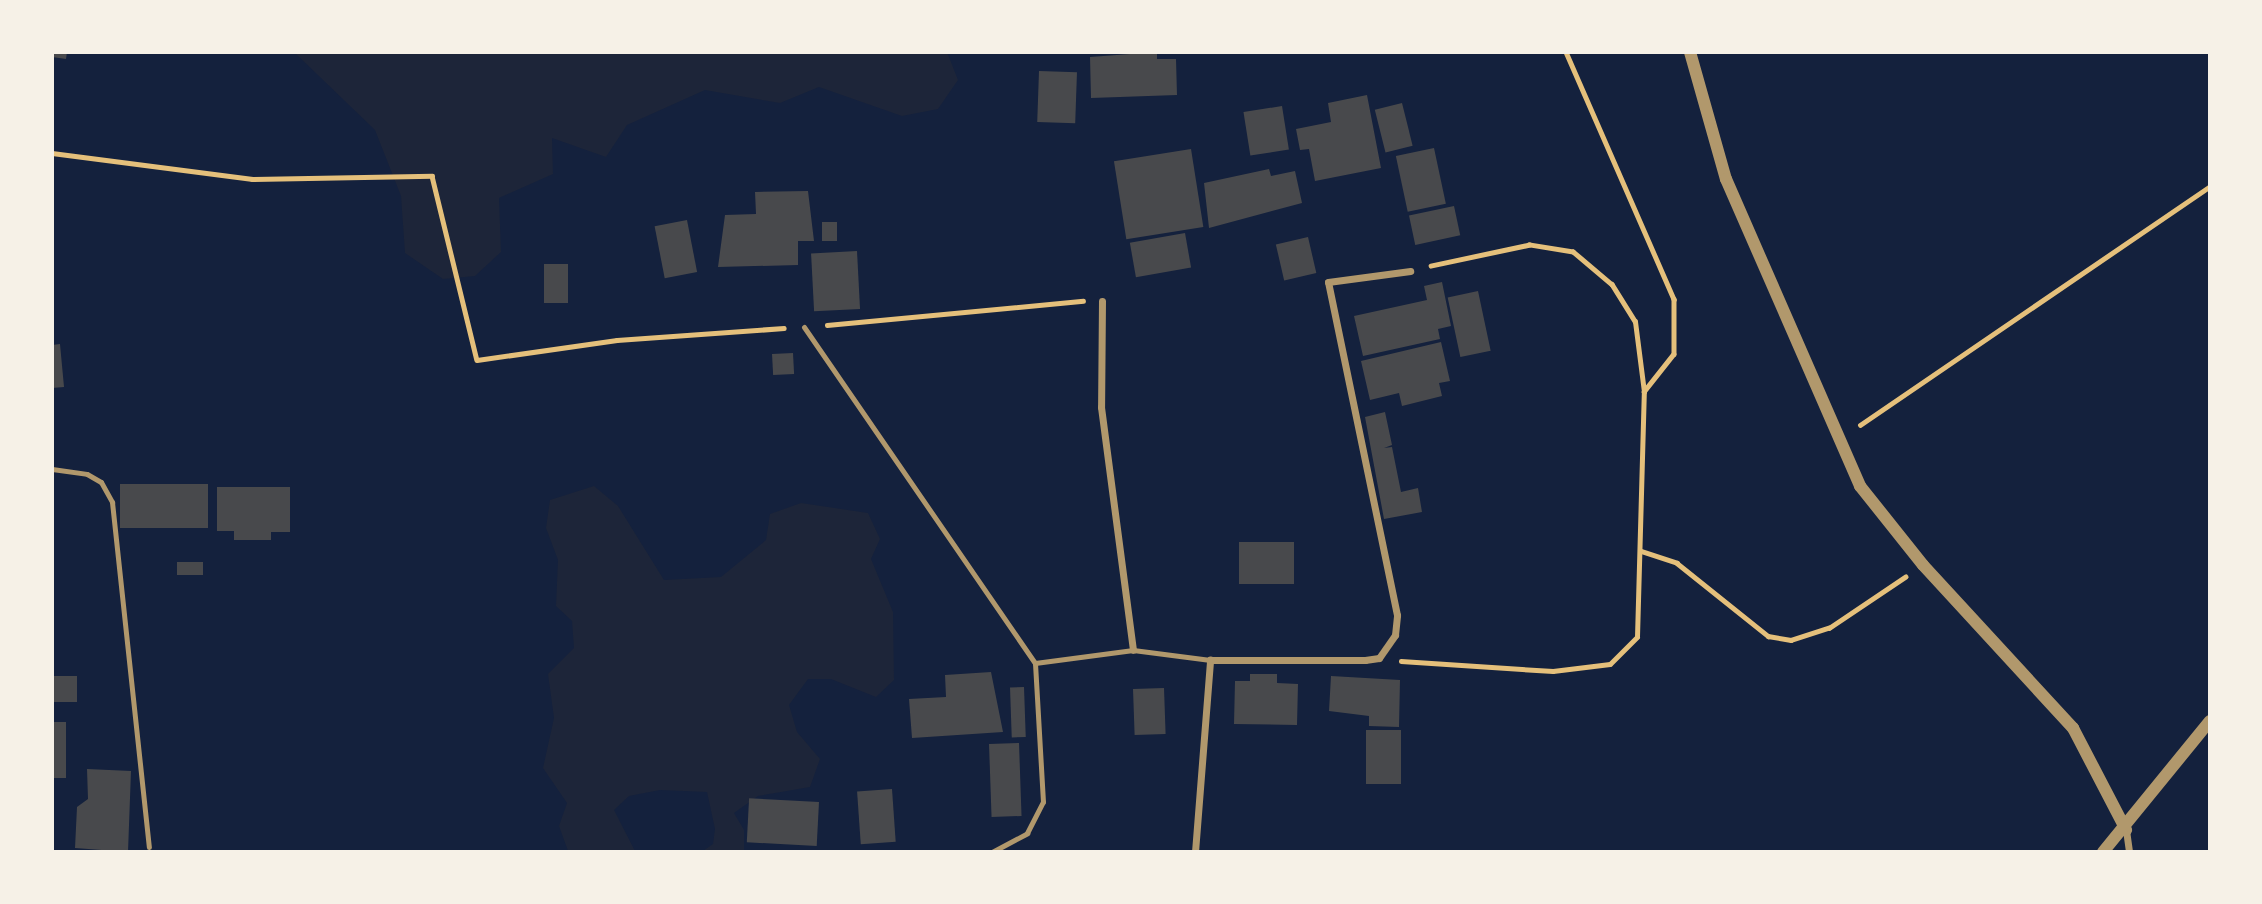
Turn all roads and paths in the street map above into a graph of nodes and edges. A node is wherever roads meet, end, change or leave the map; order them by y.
1 (1566, 52) edge
2 (1690, 52) edge
3 (52, 153) edge
4 (2210, 187) edge
5 (1410, 271) joint
6 (1102, 300) joint
7 (804, 327) junction
8 (1644, 392) junction
9 (1838, 437) junction
10 (52, 469) edge
11 (1641, 551) junction
12 (1923, 565) junction
13 (1133, 650) junction
14 (1387, 650) junction
15 (1210, 660) junction
16 (1035, 663) junction
17 (2210, 721) edge
18 (2126, 830) junction
19 (148, 849) edge
20 (198, 852) edge
21 (992, 852) edge
22 (1195, 852) edge
23 (2103, 852) edge
24 (2129, 852) edge

1 - 8 path
2 - 9 street
3 - 7 path
4 - 9 path
5 - 8 path
5 - 14 street
6 - 7 path
6 - 13 street
7 - 16 lane
8 - 11 path
9 - 12 street
10 - 19 lane
11 - 12 path
11 - 14 path
12 - 18 street
13 - 15 lane
13 - 16 lane
14 - 15 street
15 - 22 street
16 - 21 lane
17 - 18 street
18 - 23 street
18 - 24 street
19 - 20 lane

